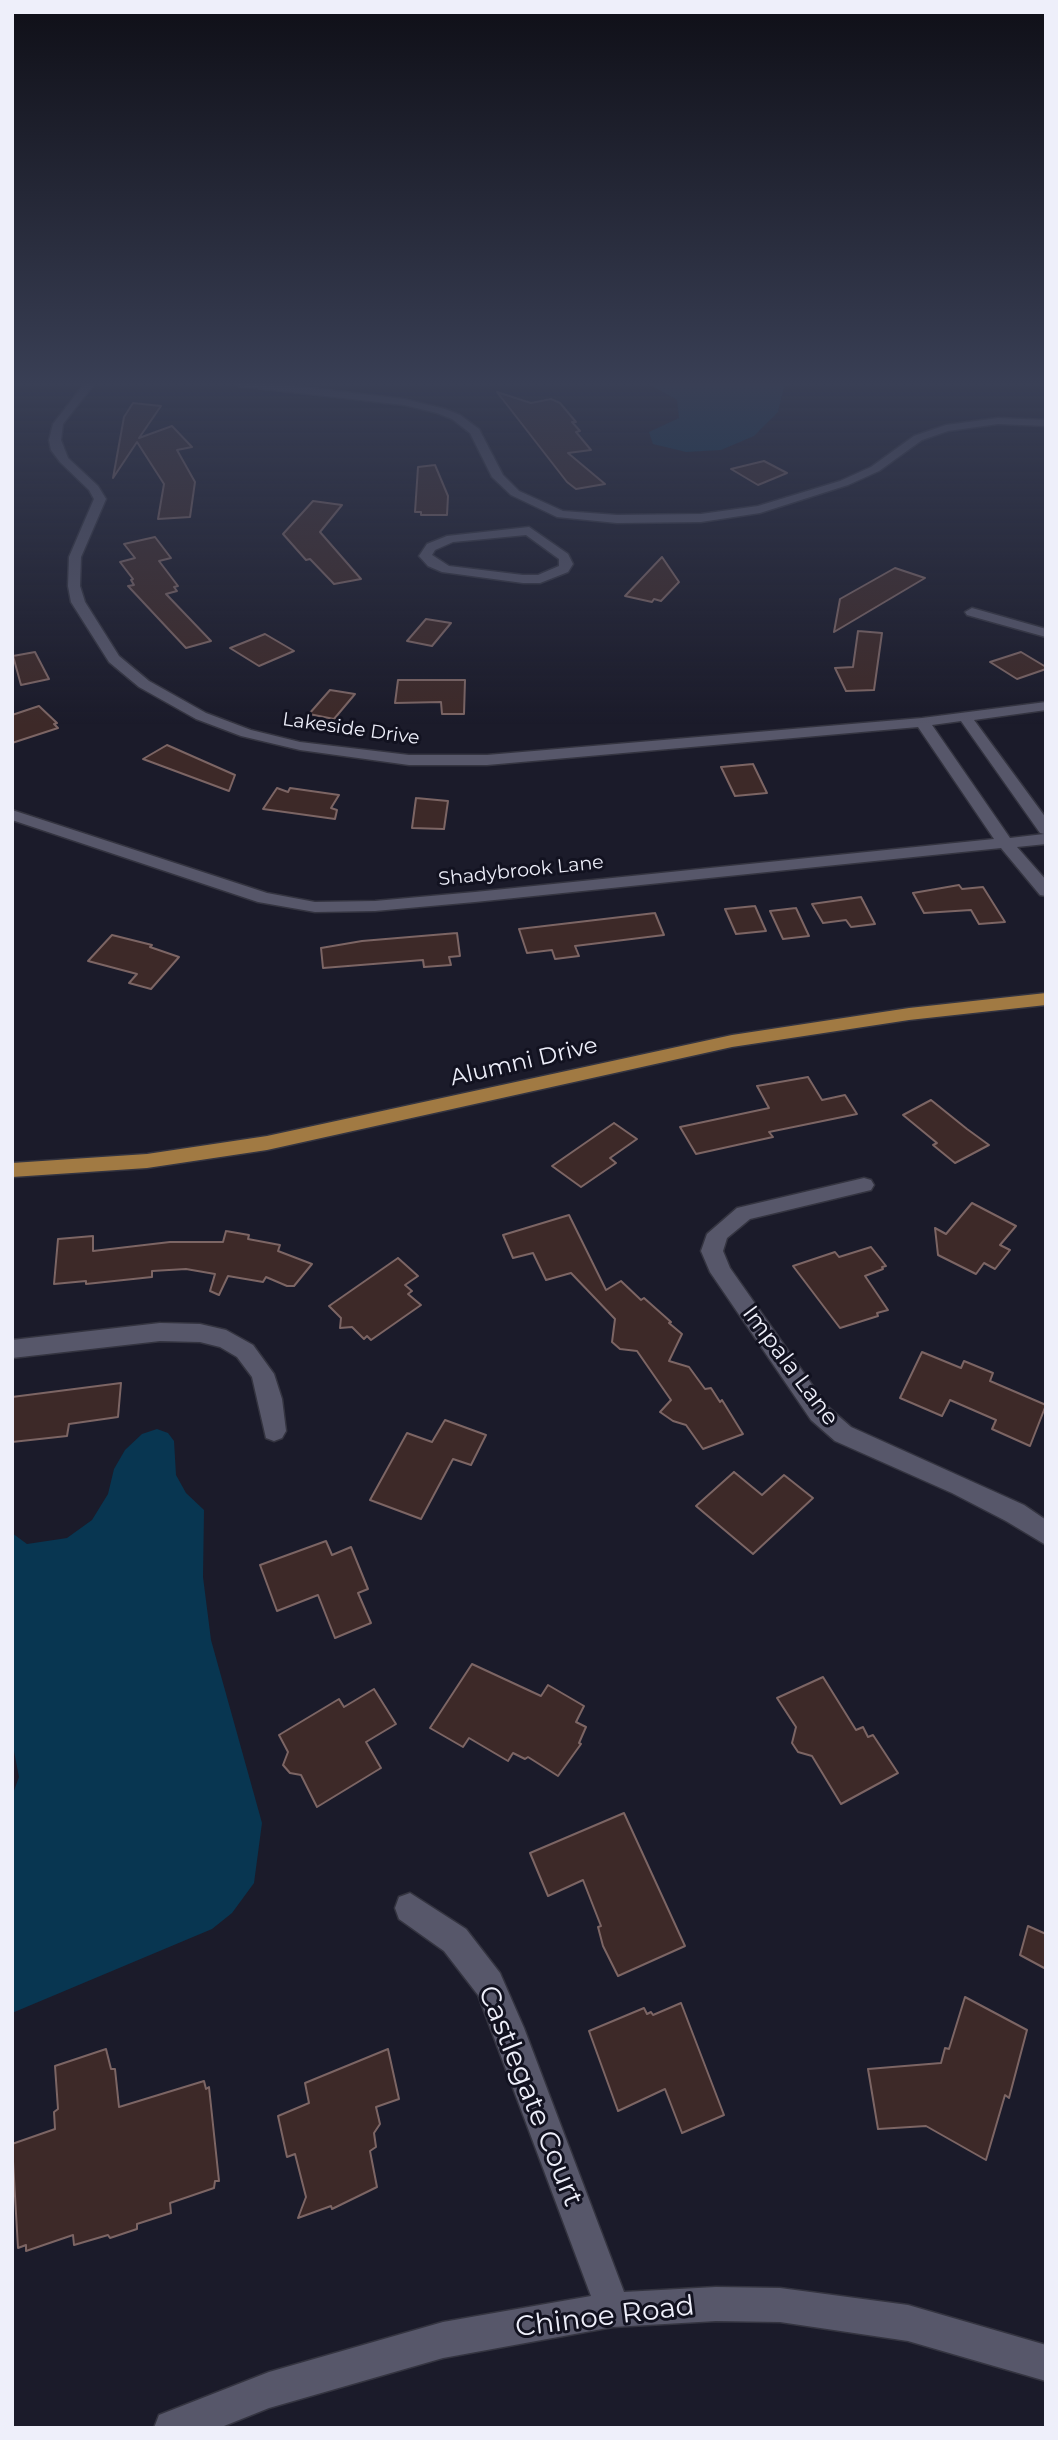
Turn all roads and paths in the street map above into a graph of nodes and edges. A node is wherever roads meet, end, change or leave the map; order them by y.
1 (99, 497) edge
2 (524, 497) edge
3 (803, 497) edge
4 (545, 523) junction
5 (972, 612) dead end
6 (1046, 633) edge
7 (1046, 706) edge
8 (965, 717) junction
9 (922, 722) junction
10 (12, 815) edge
11 (1046, 830) edge
12 (1046, 839) edge
13 (1005, 843) junction
14 (1046, 891) edge
15 (1046, 999) edge
16 (12, 1170) edge
17 (864, 1185) dead end
18 (12, 1349) edge
19 (274, 1431) dead end
20 (1046, 1534) edge
21 (410, 1908) dead end
22 (613, 2311) junction
23 (1046, 2363) edge
24 (172, 2428) edge

1 - 9 street, Lakeside Drive
2 - 4 street
3 - 4 street
4 - 4 street
5 - 6 street
7 - 8 street, Lakeside Drive
8 - 9 street, Lakeside Drive
8 - 11 street
9 - 13 street
10 - 13 street, Shadybrook Lane
12 - 13 street, Shadybrook Lane
13 - 14 street
15 - 16 main road, Alumni Drive
17 - 20 street, Impala Lane
18 - 19 street
21 - 22 street, Castlegate Court
22 - 23 street, Chinoe Road
22 - 24 street, Chinoe Road

